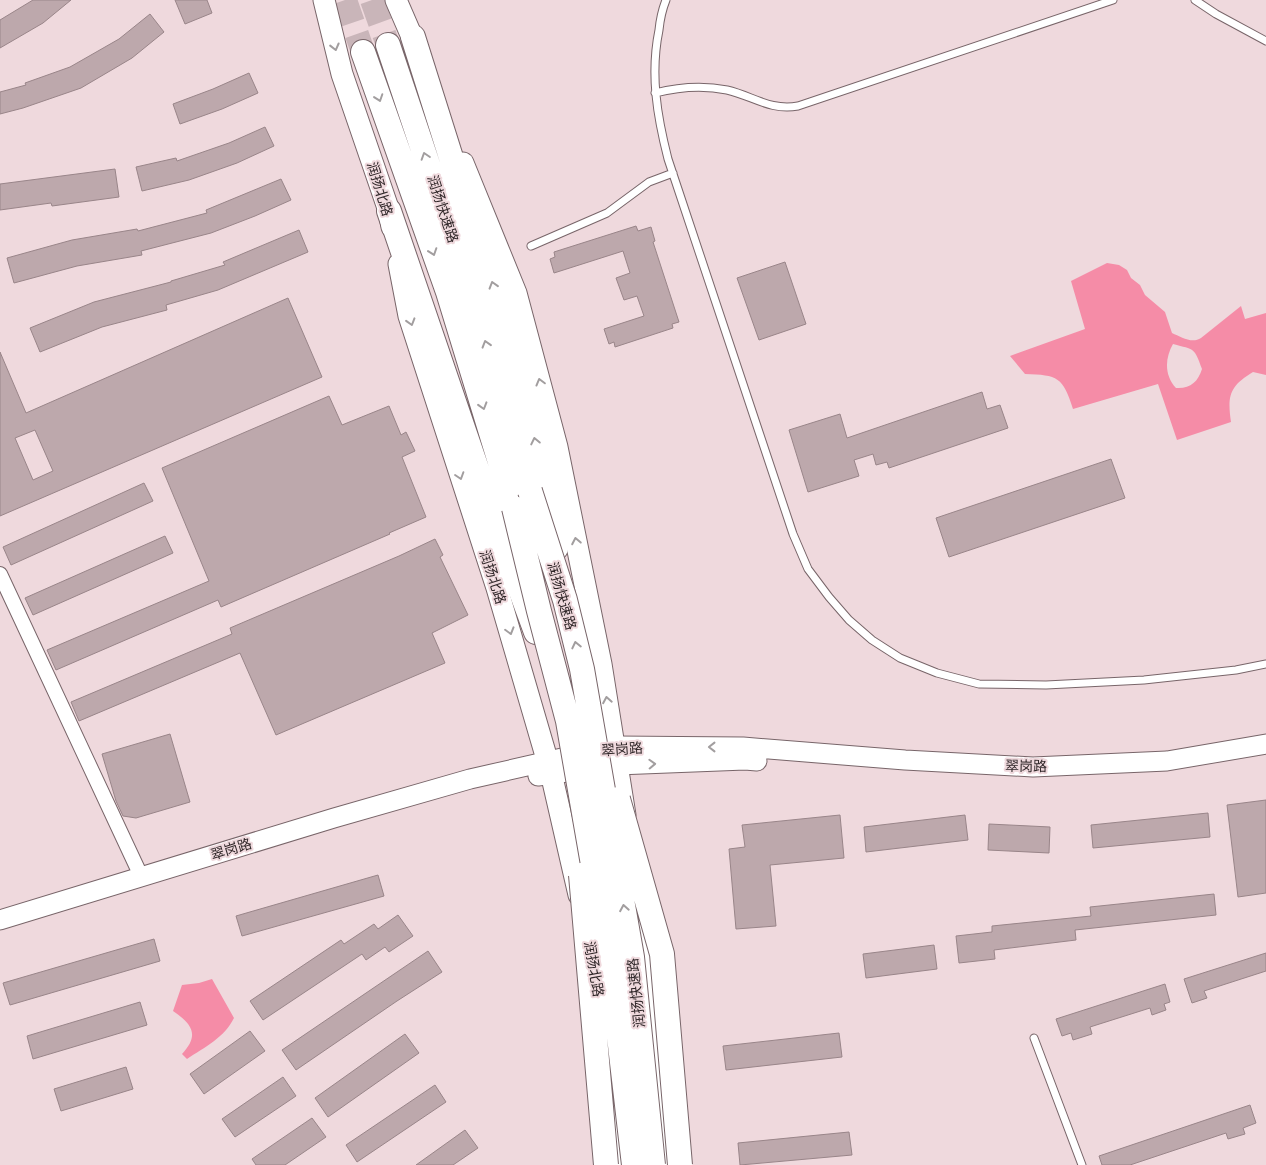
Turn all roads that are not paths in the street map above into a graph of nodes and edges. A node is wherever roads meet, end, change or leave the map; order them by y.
1 (324, 0) edge
2 (396, 0) edge
3 (666, 0) edge
4 (1113, 0) edge
5 (1195, 0) edge
6 (413, 37) junction
7 (1266, 41) edge
8 (388, 45) tunnel mouth
9 (363, 52) tunnel mouth
10 (655, 93) junction
11 (673, 173) junction
12 (388, 211) junction
13 (531, 246) dead end
14 (520, 500) junction
15 (0, 574) edge
16 (1266, 664) edge
17 (582, 669) junction
18 (568, 721) junction
19 (1266, 744) edge
20 (616, 756) junction
21 (1266, 756) edge
22 (549, 767) junction
23 (141, 876) junction
24 (0, 920) edge
25 (0, 932) edge
26 (1034, 1038) dead end
27 (606, 1165) edge
28 (621, 1165) edge
29 (634, 1165) edge
30 (654, 1165) edge
31 (666, 1165) edge
32 (680, 1165) edge
33 (1082, 1165) edge

1 -> 12 main road, 润扬北路
2 - 6 main road
3 - 10 lane
4 - 10 lane
5 - 7 lane
14 -> 6 highway
20 -> 6 main road
14 -> 8 highway, 润扬快速路
9 -> 14 highway, 润扬快速路
10 - 11 lane
11 - 13 lane
11 - 16 lane
12 - 14 highway
12 -> 22 main road, 润扬北路
17 -> 14 highway, 润扬快速路, bridge
14 - 18 highway, 润扬快速路, bridge
15 - 23 street
30 -> 17 highway, 润扬快速路, bridge
17 - 32 highway, bridge
18 - 27 highway, bridge
18 - 29 highway, 润扬快速路, bridge
19 -> 20 main road, 翠岗路
20 -> 21 main road, 翠岗路
20 - 22 main road, 翠岗路
20 - 31 main road
22 - 23 main road, 翠岗路
22 - 25 main road, 翠岗路
22 - 28 main road, 润扬北路
23 - 24 main road, 翠岗路
26 - 33 lane

